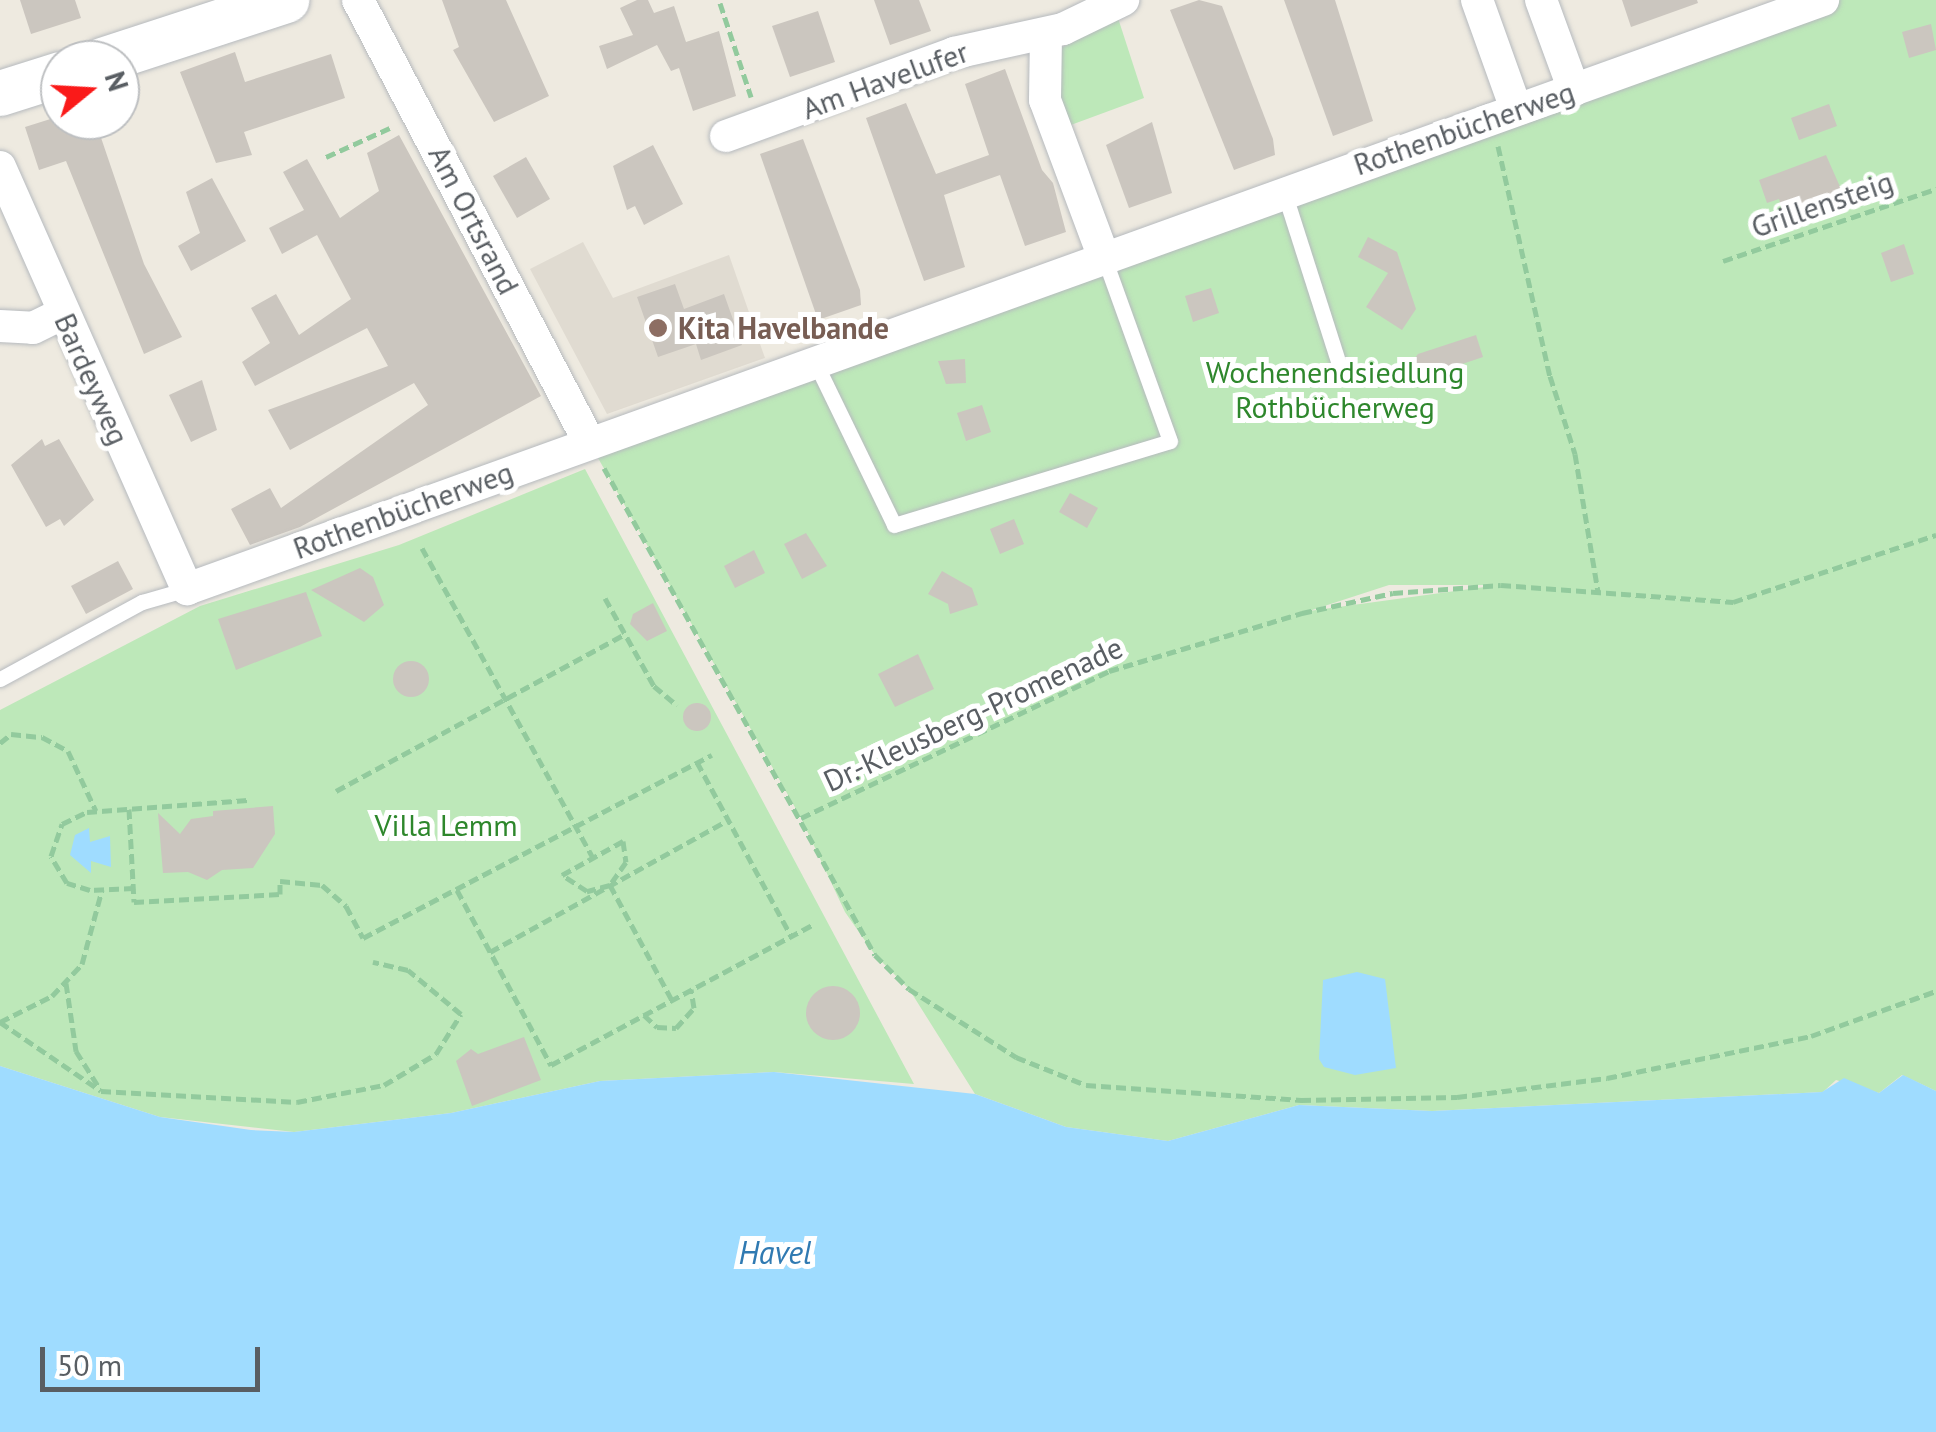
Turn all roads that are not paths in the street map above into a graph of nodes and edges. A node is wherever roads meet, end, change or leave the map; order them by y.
1 (286, 0) edge
2 (358, 0) edge
3 (1124, 0) edge
4 (1477, 0) edge
5 (1541, 0) edge
6 (1823, 0) edge
7 (1046, 35) junction
8 (140, 48) edge
9 (40, 80) edge
10 (1574, 90) junction
11 (0, 93) edge
12 (1505, 113) junction
13 (726, 136) dead end
14 (0, 168) edge
15 (1284, 192) junction
16 (1104, 255) junction
17 (62, 314) junction
18 (0, 326) edge
19 (815, 362) junction
20 (1340, 368) dead end
21 (589, 442) junction
22 (187, 589) junction
23 (0, 680) edge

1 - 8 main road
2 - 21 street, Am Ortsrand
3 - 7 street, Am Havelufer
4 - 12 street
5 - 10 street
6 - 10 street, Rothenbücherweg
7 - 13 street, Am Havelufer
7 - 16 street
9 - 11 main road
10 - 12 street, Rothenbücherweg
12 - 15 street, Rothenbücherweg
14 - 17 street, Bardeyweg
15 - 16 street, Rothenbücherweg
15 - 20 lane
16 - 19 street, Rothenbücherweg
16 - 19 lane
17 - 18 street
17 - 22 street, Bardeyweg
19 - 21 street, Rothenbücherweg
21 - 22 street, Rothenbücherweg
22 - 23 lane, Rothenbücherweg

